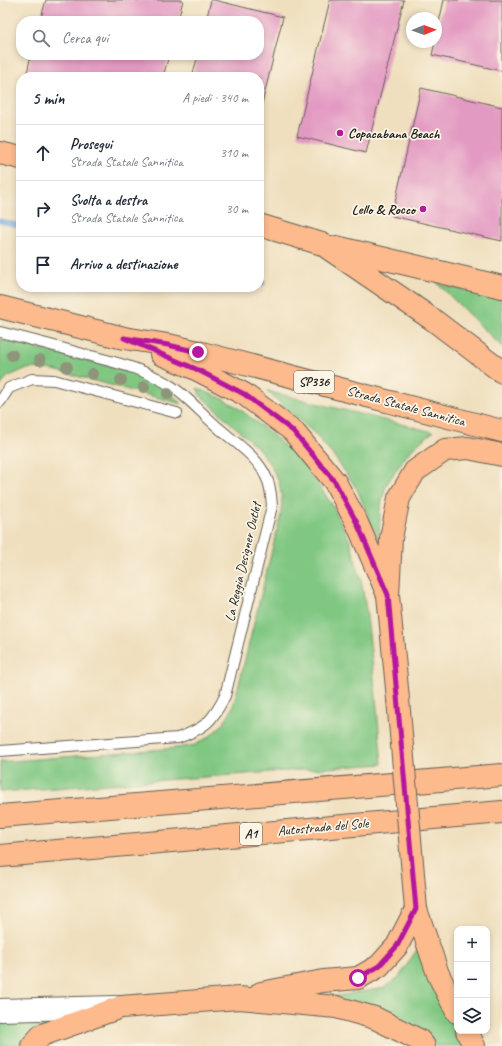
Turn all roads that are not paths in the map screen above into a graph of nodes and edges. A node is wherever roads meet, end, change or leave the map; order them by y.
1 (0, 153) edge
2 (16, 157) edge
3 (264, 227) edge
4 (322, 244) junction
5 (502, 287) edge
6 (0, 306) edge
7 (0, 332) edge
8 (124, 338) junction
9 (502, 372) edge
10 (0, 402) edge
11 (177, 413) dead end
12 (502, 431) edge
13 (502, 455) edge
14 (388, 595) junction
15 (0, 751) edge
16 (502, 775) edge
17 (502, 812) edge
18 (0, 816) edge
19 (0, 856) edge
20 (416, 909) junction
21 (239, 998) junction
22 (454, 1006) edge
23 (121, 1007) junction
24 (0, 1010) edge
25 (468, 1034) edge
26 (32, 1046) edge
27 (424, 1046) edge
28 (474, 1046) edge

1 - 2 main road
3 - 4 main road
4 - 5 main road
4 - 9 main road
6 - 8 main road, Strada Statale Sannitica / SP336
7 - 15 lane, La Reggia Designer Outlet
8 - 12 main road, Strada Statale Sannitica / SP336
8 - 14 main road, Strada Statale Sannitica / SP336
10 - 11 lane
13 - 14 main road, Strada Statale Sannitica / SP336
14 - 20 main road, Strada Statale Sannitica / SP336, bridge
16 - 18 main road
17 - 19 main road, Autostrada del Sole / A1
20 - 21 main road
20 - 22 main road, Strada Statale Sannitica
21 - 23 main road
21 - 27 main road
23 - 24 street
23 - 26 main road
25 - 28 main road

